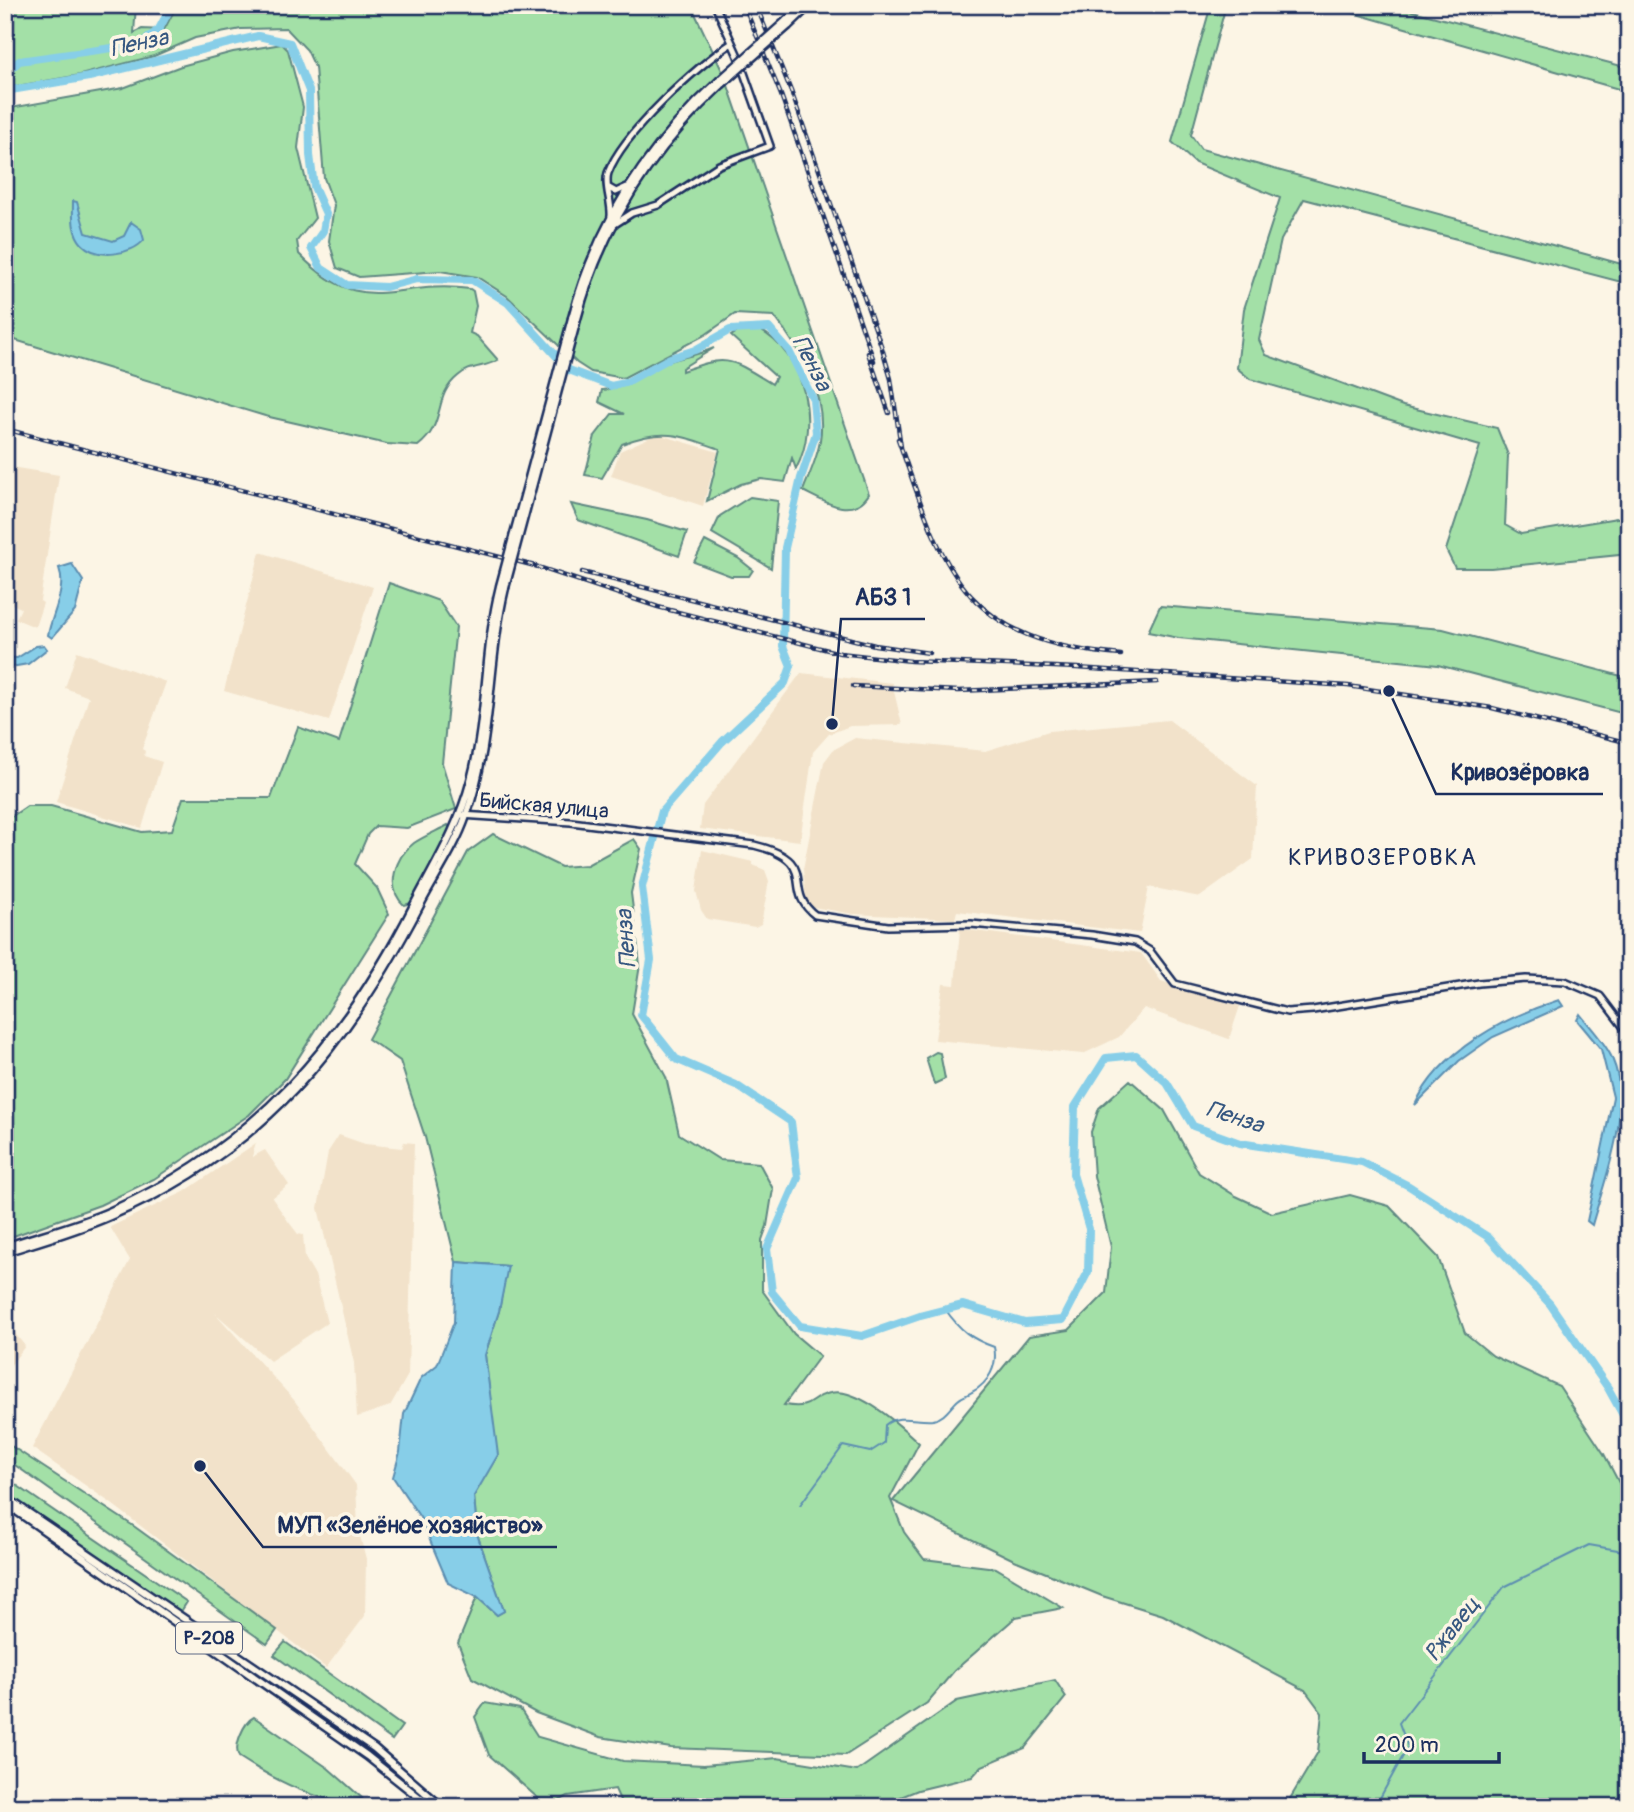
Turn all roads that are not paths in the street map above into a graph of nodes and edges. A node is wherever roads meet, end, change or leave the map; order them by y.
1 (715, 5) edge
2 (803, 5) edge
3 (810, 5) edge
4 (787, 24) junction
5 (732, 43) junction
6 (609, 188) junction
7 (629, 188) junction
8 (637, 211) junction
9 (611, 217) junction
10 (611, 229) junction
11 (574, 318) junction
12 (464, 815) junction
13 (1629, 1034) edge
14 (5, 1250) edge
15 (5, 1497) edge
16 (5, 1503) edge
17 (429, 1807) edge
18 (442, 1807) edge

1 - 5 street
2 - 4 main road
3 - 4 main road
4 - 7 main road, bridge
5 - 6 street
5 - 8 street
6 - 7 street
6 - 9 street
7 - 8 street
7 - 9 main road
7 - 10 main road
8 - 10 street
9 - 11 main road
10 - 11 main road
11 - 12 main road, bridge
12 - 13 street, Бийская улица
12 - 14 main road
15 - 18 main road, Р-208
16 - 17 main road, Р-208

